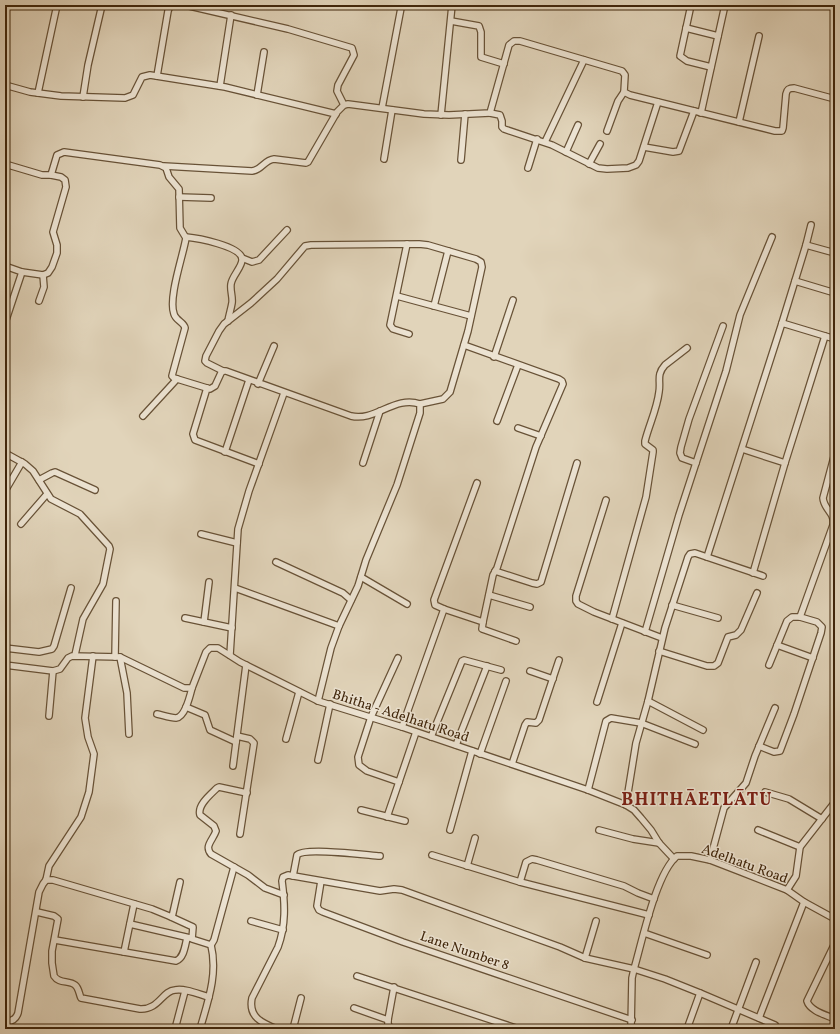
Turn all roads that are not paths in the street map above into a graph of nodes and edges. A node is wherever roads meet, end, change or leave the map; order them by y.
1 (57, 5) edge
2 (102, 5) edge
3 (172, 5) edge
4 (185, 5) edge
5 (452, 5) edge
6 (691, 5) edge
7 (725, 5) edge
8 (400, 8) dead end
9 (231, 15) junction
10 (451, 21) junction
11 (686, 28) junction
12 (718, 36) junction
13 (759, 36) dead end
14 (264, 52) dead end
15 (584, 60) junction
16 (504, 64) junction
17 (711, 67) junction
18 (157, 76) junction
19 (5, 85) edge
20 (220, 86) junction
21 (624, 92) junction
22 (38, 93) junction
23 (257, 95) junction
24 (83, 97) junction
25 (835, 99) edge
26 (658, 102) junction
27 (344, 105) junction
28 (382, 108) junction
29 (392, 110) junction
30 (694, 111) junction
31 (490, 113) junction
32 (701, 113) junction
33 (336, 114) junction
34 (465, 114) junction
35 (441, 115) junction
36 (739, 122) junction
37 (578, 125) dead end
38 (606, 132) dead end
39 (537, 139) junction
40 (545, 142) junction
41 (600, 144) dead end
42 (644, 147) junction
43 (566, 152) junction
44 (384, 159) dead end
45 (461, 160) dead end
46 (5, 164) edge
47 (589, 164) junction
48 (164, 166) junction
49 (528, 168) dead end
50 (51, 175) junction
51 (180, 197) junction
52 (211, 198) dead end
53 (811, 225) dead end
54 (287, 230) dead end
55 (184, 234) junction
56 (772, 237) dead end
57 (408, 244) junction
58 (806, 245) junction
59 (448, 251) junction
60 (835, 253) edge
61 (242, 258) junction
62 (5, 266) edge
63 (22, 272) junction
64 (43, 275) junction
65 (795, 281) junction
66 (835, 293) edge
67 (397, 296) junction
68 (513, 300) dead end
69 (39, 301) dead end
70 (434, 306) junction
71 (471, 316) junction
72 (228, 321) junction
73 (5, 323) edge
74 (782, 323) junction
75 (723, 326) dead end
76 (409, 334) dead end
77 (825, 336) junction
78 (835, 339) edge
79 (464, 345) junction
80 (274, 346) dead end
81 (687, 348) dead end
82 (494, 357) junction
83 (518, 364) junction
84 (223, 371) junction
85 (177, 379) junction
86 (249, 380) junction
87 (258, 384) junction
88 (207, 388) junction
89 (284, 392) junction
90 (420, 404) junction
91 (380, 411) junction
92 (144, 416) dead end
93 (497, 421) dead end
94 (518, 428) dead end
95 (541, 436) junction
96 (742, 449) junction
97 (225, 452) junction
98 (5, 453) edge
99 (835, 453) edge
100 (22, 462) junction
101 (363, 463) dead end
102 (577, 463) dead end
103 (785, 463) junction
104 (259, 464) junction
105 (696, 464) junction
106 (39, 480) junction
107 (477, 483) dead end
108 (95, 490) dead end
109 (5, 491) edge
110 (47, 494) junction
111 (606, 500) dead end
112 (834, 516) edge
113 (21, 524) dead end
114 (201, 534) dead end
115 (237, 543) junction
116 (707, 557) junction
117 (276, 562) dead end
118 (495, 571) junction
119 (752, 573) junction
120 (763, 576) dead end
121 (361, 577) junction
122 (208, 582) dead end
123 (71, 588) dead end
124 (235, 588) junction
125 (757, 594) dead end
126 (489, 595) junction
127 (351, 600) junction
128 (116, 601) dead end
129 (407, 604) dead end
130 (672, 604) junction
131 (530, 606) dead end
132 (444, 610) junction
133 (800, 617) junction
134 (185, 618) dead end
135 (718, 618) dead end
136 (612, 619) junction
137 (204, 622) junction
138 (483, 622) junction
139 (622, 623) junction
140 (339, 626) junction
141 (232, 628) junction
142 (645, 632) junction
143 (662, 638) junction
144 (516, 641) dead end
145 (777, 645) junction
146 (5, 648) edge
147 (659, 651) junction
148 (230, 655) junction
149 (75, 656) junction
150 (93, 656) junction
151 (118, 657) junction
152 (398, 658) dead end
153 (813, 658) junction
154 (559, 660) dead end
155 (769, 664) dead end
156 (5, 665) edge
157 (246, 665) junction
158 (486, 666) junction
159 (501, 670) dead end
160 (53, 671) junction
161 (530, 671) dead end
162 (553, 679) junction
163 (506, 681) dead end
164 (192, 688) junction
165 (299, 692) junction
166 (648, 700) junction
167 (318, 701) junction
168 (597, 702) dead end
169 (330, 704) junction
170 (186, 707) junction
171 (775, 708) dead end
172 (157, 714) dead end
173 (49, 716) dead end
174 (371, 718) junction
175 (641, 723) junction
176 (402, 727) junction
177 (703, 730) dead end
178 (416, 732) junction
179 (129, 734) dead end
180 (237, 736) junction
181 (431, 737) junction
182 (286, 739) dead end
183 (236, 742) junction
184 (695, 744) dead end
185 (456, 746) junction
186 (759, 746) junction
187 (472, 751) junction
188 (480, 754) junction
189 (318, 760) dead end
190 (512, 764) junction
191 (233, 766) dead end
192 (399, 782) junction
193 (588, 790) junction
194 (765, 792) dead end
195 (247, 793) junction
196 (835, 802) edge
197 (626, 805) junction
198 (361, 810) dead end
199 (387, 816) junction
200 (822, 819) junction
201 (405, 821) dead end
202 (450, 830) dead end
203 (599, 830) dead end
204 (758, 830) dead end
205 (240, 834) dead end
206 (474, 838) dead end
207 (659, 843) junction
208 (800, 847) junction
209 (432, 855) dead end
210 (380, 856) dead end
211 (674, 859) junction
212 (710, 860) junction
213 (467, 866) junction
214 (234, 867) junction
215 (293, 876) junction
216 (46, 880) junction
217 (321, 881) junction
218 (180, 882) dead end
219 (520, 882) junction
220 (787, 890) junction
221 (284, 895) junction
222 (654, 899) junction
223 (804, 902) junction
224 (134, 904) junction
225 (37, 912) junction
226 (649, 915) junction
227 (172, 917) junction
228 (835, 919) edge
229 (251, 921) dead end
230 (596, 922) dead end
231 (130, 924) junction
232 (283, 930) junction
233 (644, 932) junction
234 (189, 938) junction
235 (55, 940) junction
236 (835, 943) edge
237 (211, 945) junction
238 (124, 952) junction
239 (707, 955) dead end
240 (585, 958) junction
241 (756, 962) dead end
242 (634, 969) junction
243 (357, 976) dead end
244 (394, 988) junction
245 (186, 991) junction
246 (700, 993) junction
247 (209, 997) junction
248 (301, 998) dead end
249 (354, 1008) dead end
250 (738, 1009) junction
251 (759, 1018) junction
252 (835, 1019) edge
253 (388, 1020) junction
254 (632, 1020) junction
255 (5, 1021) edge
256 (775, 1025) dead end
257 (175, 1029) edge
258 (200, 1029) edge
259 (277, 1029) edge
260 (293, 1029) edge
261 (391, 1029) edge
262 (519, 1029) edge
263 (631, 1029) edge
264 (687, 1029) edge
265 (732, 1029) edge

1 - 22 street
2 - 24 street
3 - 18 street
4 - 9 street
5 - 10 street
6 - 11 street
7 - 12 street
8 - 28 street
9 - 20 street
9 - 27 street
10 - 16 street
10 - 35 street
11 - 12 street
11 - 17 street
12 - 17 street
13 - 36 street
14 - 23 street
15 - 16 street
15 - 21 street
15 - 40 street
16 - 31 street
17 - 32 street
18 - 20 street
18 - 24 street
19 - 22 street
20 - 23 street
21 - 26 street
21 - 38 street
22 - 24 street
23 - 33 street
25 - 36 street
26 - 30 street
26 - 42 street
27 - 28 street
27 - 33 street
28 - 29 street
29 - 35 street
29 - 44 street
30 - 32 street
30 - 42 street
31 - 34 street
31 - 39 street
32 - 36 street
33 - 48 street
34 - 35 street
34 - 45 street
37 - 43 street
39 - 40 street
39 - 49 street
40 - 43 street
41 - 47 street
42 - 47 street
43 - 47 street
46 - 50 street
48 - 50 street
48 - 51 street
50 - 64 street
51 - 52 street
51 - 55 street
53 - 58 street
54 - 61 street
55 - 61 street
55 - 85 street
56 - 105 street
57 - 59 street
57 - 67 street
57 - 72 street
58 - 60 street
58 - 65 street
59 - 70 street
59 - 71 street
61 - 72 street
62 - 63 street
63 - 64 street
63 - 73 street
64 - 69 street
65 - 66 street
65 - 74 street
67 - 70 street
67 - 76 street
68 - 82 street
70 - 71 street
71 - 79 street
72 - 84 street
74 - 77 street
74 - 96 street
75 - 105 street
77 - 78 street
77 - 103 street
79 - 82 street
79 - 90 street
80 - 87 street
81 - 136 street
82 - 83 street
83 - 93 street
83 - 95 street
84 - 86 street
84 - 88 street
85 - 88 street
85 - 92 street
86 - 87 street
86 - 97 street
87 - 89 street
88 - 97 street
89 - 91 street
89 - 104 street
90 - 91 street
90 - 121 street
91 - 101 street
94 - 95 street
95 - 118 street
96 - 103 street
96 - 116 street
97 - 104 street
98 - 100 street
99 - 112 street
100 - 106 street
100 - 109 street
102 - 118 street
103 - 119 street
104 - 115 street
105 - 142 street
106 - 108 street
106 - 110 street
107 - 132 street
110 - 113 street
110 - 149 street
111 - 136 street
112 - 133 street
114 - 115 street
115 - 124 street
116 - 119 street
116 - 130 street
117 - 127 street
118 - 126 street
119 - 120 street
121 - 127 street
121 - 129 street
122 - 137 street
123 - 146 street
124 - 140 street
124 - 141 street
125 - 147 street
126 - 131 street
126 - 138 street
127 - 140 street
128 - 151 street
130 - 135 street
130 - 143 street
132 - 138 street
132 - 176 street
133 - 145 street
133 - 153 street
134 - 137 street
136 - 139 street
137 - 141 street
138 - 144 street
139 - 142 street
139 - 168 street
140 - 167 street
141 - 148 street
142 - 143 street
143 - 147 street
145 - 153 street
145 - 155 street
147 - 166 street
148 - 157 street, Bhitha - Adelhatu Road
148 - 164 street, Bhitha - Adelhatu Road
149 - 150 street
149 - 160 street
150 - 151 street
150 - 216 street
151 - 164 street
151 - 179 street
152 - 174 street
153 - 186 street
154 - 162 street
156 - 160 street
157 - 165 street, Bhitha - Adelhatu Road
157 - 180 street
158 - 159 street
158 - 181 street
158 - 185 street
160 - 173 street
161 - 162 street
162 - 190 street
163 - 188 street
164 - 170 street
165 - 167 street, Bhitha - Adelhatu Road
165 - 182 street
166 - 175 street
166 - 177 street
167 - 169 street, Bhitha - Adelhatu Road
169 - 174 street, Bhitha - Adelhatu Road
169 - 189 street
170 - 172 street
170 - 183 street
171 - 186 street
174 - 176 street, Bhitha - Adelhatu Road
174 - 192 street
175 - 184 street
175 - 193 street
175 - 197 street
176 - 178 street, Bhitha - Adelhatu Road
178 - 181 street, Bhitha - Adelhatu Road
178 - 192 street
180 - 183 street
180 - 195 street
181 - 185 street, Bhitha - Adelhatu Road
183 - 191 street
185 - 187 street, Bhitha - Adelhatu Road
186 - 212 street
187 - 188 street, Bhitha - Adelhatu Road
187 - 202 street
188 - 190 street, Bhitha - Adelhatu Road
190 - 193 street, Bhitha - Adelhatu Road
192 - 199 street
193 - 197 street, Bhitha - Adelhatu Road
194 - 200 street
195 - 205 street
195 - 214 street
196 - 200 street
197 - 207 street, Bhitha - Adelhatu Road
198 - 199 street
199 - 201 street
200 - 208 street
203 - 207 street
204 - 208 street
206 - 213 street
207 - 211 street, Bhitha - Adelhatu Road
208 - 220 street
209 - 213 street
210 - 215 street
211 - 212 street, Adelhatu Road
211 - 222 street
212 - 220 street, Adelhatu Road
213 - 219 street
214 - 221 street
214 - 237 street
215 - 217 street
215 - 221 street
216 - 224 street
216 - 225 street
217 - 240 street
217 - 254 street, Lane Number 8
218 - 227 street
219 - 222 street
219 - 226 street
220 - 223 street, Adelhatu Road
221 - 232 street
222 - 226 street
223 - 228 street, Adelhatu Road
223 - 251 street
224 - 227 street
224 - 231 street
225 - 235 street
225 - 255 street
226 - 233 street
227 - 234 street
229 - 232 street
230 - 240 street
231 - 234 street
231 - 238 street
232 - 259 street
233 - 239 street
233 - 242 street
234 - 237 street
234 - 238 street
235 - 238 street
235 - 245 street
236 - 252 street
237 - 247 street
240 - 242 street
241 - 250 street
242 - 246 street
242 - 254 street
243 - 244 street
244 - 253 street
244 - 262 street
245 - 247 street
245 - 257 street
246 - 250 street
246 - 264 street
247 - 258 street
248 - 260 street
249 - 253 street
250 - 251 street
250 - 265 street
251 - 256 street
253 - 261 street
254 - 263 street

